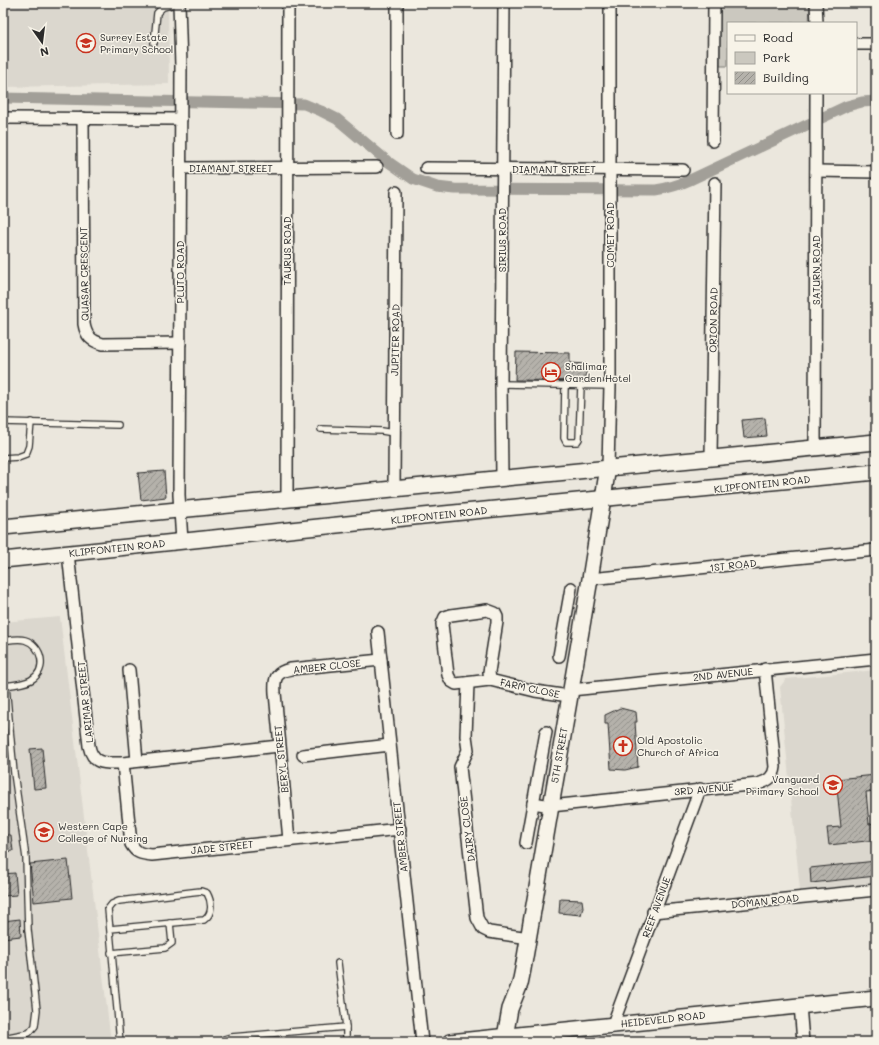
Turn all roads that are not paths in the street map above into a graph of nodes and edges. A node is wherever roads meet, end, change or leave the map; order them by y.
1 (179, 3) edge
2 (288, 3) edge
3 (397, 3) edge
4 (504, 3) edge
5 (610, 3) edge
6 (714, 3) edge
7 (816, 3) edge
8 (817, 22) edge
9 (154, 43) dead end
10 (857, 44) edge
11 (876, 44) edge
12 (816, 94) edge
13 (181, 114) junction
14 (3, 118) edge
15 (83, 118) junction
16 (398, 134) dead end
17 (713, 141) dead end
18 (377, 167) dead end
19 (181, 168) junction
20 (288, 168) junction
21 (426, 168) dead end
22 (504, 169) junction
23 (610, 170) junction
24 (683, 170) dead end
25 (816, 171) junction
26 (876, 172) edge
27 (715, 183) dead end
28 (396, 192) dead end
29 (180, 343) junction
30 (501, 384) junction
31 (565, 385) junction
32 (581, 385) junction
33 (610, 386) junction
34 (3, 422) edge
35 (31, 422) junction
36 (118, 425) dead end
37 (321, 429) dead end
38 (394, 433) junction
39 (876, 442) edge
40 (815, 447) junction
41 (712, 457) junction
42 (3, 458) edge
43 (608, 467) junction
44 (876, 472) edge
45 (502, 477) junction
46 (394, 488) junction
47 (602, 498) junction
48 (287, 499) junction
49 (179, 510) junction
50 (3, 527) edge
51 (182, 541) junction
52 (876, 550) edge
53 (68, 553) junction
54 (3, 560) edge
55 (590, 579) junction
56 (571, 588) dead end
57 (564, 628) junction
58 (581, 631) junction
59 (378, 632) dead end
60 (3, 641) edge
61 (559, 656) dead end
62 (876, 659) edge
63 (381, 660) junction
64 (765, 669) junction
65 (130, 670) dead end
66 (275, 678) joint
67 (490, 680) junction
68 (468, 683) junction
69 (4, 686) edge
70 (570, 693) junction
71 (546, 732) dead end
72 (390, 745) junction
73 (279, 746) junction
74 (303, 755) dead end
75 (137, 760) junction
76 (123, 763) junction
77 (700, 789) junction
78 (533, 803) junction
79 (551, 806) junction
80 (400, 829) junction
81 (289, 840) junction
82 (526, 843) dead end
83 (876, 890) edge
84 (653, 912) junction
85 (170, 923) junction
86 (110, 929) junction
87 (529, 938) junction
88 (111, 953) junction
89 (338, 963) dead end
90 (876, 998) edge
91 (800, 1005) junction
92 (613, 1024) junction
93 (346, 1027) junction
94 (3, 1038) edge
95 (504, 1039) edge
96 (120, 1042) edge
97 (221, 1042) edge
98 (346, 1042) edge
99 (422, 1042) edge
100 (450, 1042) edge
101 (803, 1042) edge

1 - 9 lane
1 - 13 street, PLUTO ROAD
2 - 20 street, TAURUS ROAD
3 - 16 street
4 - 22 street, SIRIUS ROAD
5 - 23 street, COMET ROAD
6 - 17 street
7 - 8 street
10 - 11 street
12 - 25 street, SATURN ROAD
13 - 15 street
13 - 19 street, PLUTO ROAD
14 - 15 street
15 - 29 street, QUASAR CRESCENT
18 - 20 street, DIAMANT STREET
19 - 20 street, DIAMANT STREET
19 - 29 street, PLUTO ROAD
20 - 48 street, TAURUS ROAD
21 - 22 street, DIAMANT STREET
22 - 23 street, DIAMANT STREET
22 - 30 street, SIRIUS ROAD
23 - 24 street, DIAMANT STREET
23 - 33 street, COMET ROAD
25 - 26 street
25 - 40 street, SATURN ROAD
27 - 41 street, ORION ROAD
28 - 38 street, JUPITER ROAD
29 - 49 street, PLUTO ROAD
30 - 31 lane
30 - 45 street, SIRIUS ROAD
31 - 32 lane
31 - 32 lane
32 - 33 lane
33 - 43 street, COMET ROAD
34 - 35 lane
35 - 36 lane
35 - 42 lane
37 - 38 lane
38 - 46 street, JUPITER ROAD
39 - 40 main road
40 - 41 main road
41 - 43 main road
43 - 45 main road
43 - 47 main road, 5TH STREET
44 - 47 main road, KLIPFONTEIN ROAD
45 - 46 main road
46 - 48 main road
47 - 51 main road, KLIPFONTEIN ROAD
47 - 55 main road, 5TH STREET
48 - 49 main road
49 - 50 main road
49 - 51 street, PLUTO ROAD
51 - 53 main road, KLIPFONTEIN ROAD
52 - 55 street, 1ST ROAD
53 - 54 main road, KLIPFONTEIN ROAD
53 - 76 street, LARIMAR STREET
55 - 58 main road, 5TH STREET
56 - 57 street
57 - 58 street
57 - 61 street
58 - 70 main road, 5TH STREET
59 - 63 street, AMBER STREET
60 - 69 lane
62 - 64 street, 2ND AVENUE
63 - 66 street, AMBER CLOSE
63 - 72 street, AMBER STREET
64 - 70 street, 2ND AVENUE
64 - 77 street, 3RD AVENUE
65 - 75 street
66 - 73 street, BERYL STREET
67 - 68 street, FARM CLOSE
67 - 68 street, FARM CLOSE
67 - 70 street, FARM CLOSE
68 - 87 street, DAIRY CLOSE
69 - 94 lane
70 - 79 main road, 5TH STREET
71 - 78 street
72 - 74 street
72 - 80 street, AMBER STREET
73 - 75 street, LARIMAR STREET
73 - 81 street, BERYL STREET
75 - 76 street, LARIMAR STREET
76 - 81 street, JADE STREET
77 - 79 street, 3RD AVENUE
77 - 84 street, REEF AVENUE
78 - 79 street, 3RD AVENUE
78 - 82 street
79 - 87 main road, 5TH STREET
80 - 81 street, JADE STREET
80 - 99 street, AMBER STREET
83 - 84 street, DOMAN ROAD
84 - 92 street, REEF AVENUE
85 - 86 lane
85 - 86 lane
85 - 88 lane
86 - 88 lane
87 - 95 main road, 5TH STREET
88 - 96 lane
89 - 93 lane
90 - 91 main road, HEIDEVELD ROAD
91 - 92 main road, HEIDEVELD ROAD
91 - 101 street
92 - 95 main road, HEIDEVELD ROAD
93 - 97 lane
93 - 98 lane
95 - 100 main road, HEIDEVELD ROAD

